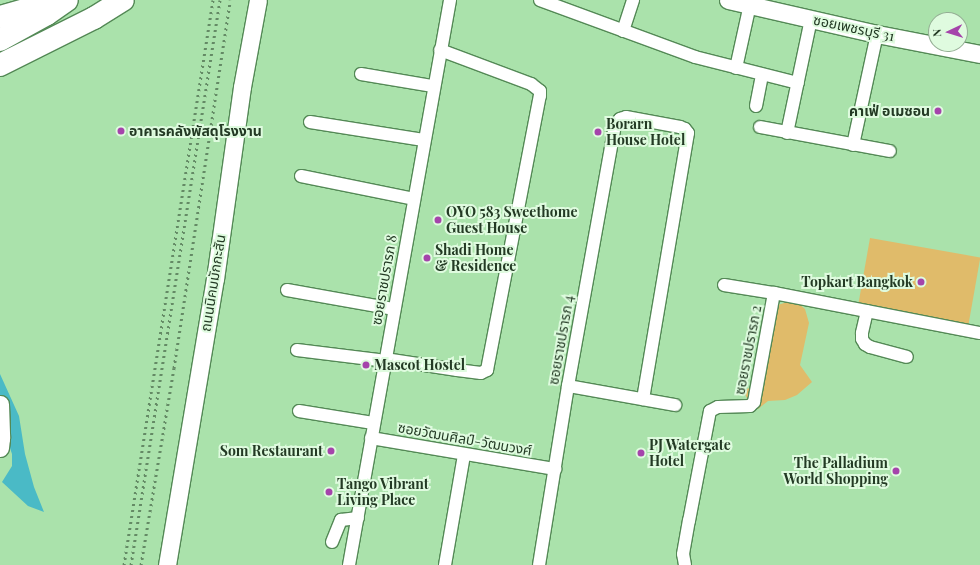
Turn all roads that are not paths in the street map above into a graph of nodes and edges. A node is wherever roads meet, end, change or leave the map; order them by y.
1 (57, 0) edge
2 (67, 0) edge
3 (123, 0) edge
4 (248, 0) edge
5 (258, 0) edge
6 (450, 0) edge
7 (540, 0) edge
8 (633, 0) edge
9 (728, 0) edge
10 (750, 3) edge
11 (0, 17) edge
12 (811, 19) junction
13 (623, 31) junction
14 (877, 34) junction
15 (0, 40) edge
16 (440, 50) junction
17 (980, 54) edge
18 (0, 65) edge
19 (736, 68) junction
20 (361, 74) dead end
21 (762, 75) junction
22 (798, 83) junction
23 (433, 86) junction
24 (756, 106) dead end
25 (310, 122) dead end
26 (760, 127) dead end
27 (787, 133) junction
28 (424, 140) junction
29 (853, 145) junction
30 (890, 151) dead end
31 (301, 176) dead end
32 (414, 199) junction
33 (724, 285) dead end
34 (287, 290) dead end
35 (774, 293) junction
36 (394, 309) junction
37 (867, 311) junction
38 (980, 333) edge
39 (297, 350) dead end
40 (907, 357) dead end
41 (384, 362) junction
42 (568, 386) junction
43 (643, 399) junction
44 (0, 404) edge
45 (675, 405) dead end
46 (299, 411) dead end
47 (373, 423) junction
48 (371, 438) junction
49 (1, 443) edge
50 (464, 455) junction
51 (555, 469) junction
52 (358, 518) junction
53 (332, 542) dead end
54 (159, 565) edge
55 (167, 565) edge
56 (349, 565) edge
57 (445, 565) edge
58 (539, 565) edge
59 (685, 565) edge

1 - 11 highway
2 - 15 highway
3 - 18 highway
4 - 54 street, ถนนนิคมมักกะสัน
5 - 55 street, ถนนนิคมมักกะสัน
6 - 16 street, ซอยราชปรารภ 8
7 - 13 street
8 - 13 street
9 - 10 street, ซอยเพชรบุรี 31
10 - 12 street, ซอยเพชรบุรี 31
10 - 19 street
12 - 14 street, ซอยเพชรบุรี 31
12 - 22 street
13 - 19 street
14 - 17 street, ซอยเพชรบุรี 31
14 - 29 street
16 - 23 street, ซอยราชปรารภ 8
16 - 41 street
19 - 21 street
20 - 23 street
21 - 22 street
21 - 24 street
22 - 27 street
23 - 28 street, ซอยราชปรารภ 8
25 - 28 street
26 - 27 street
27 - 29 street
28 - 32 street, ซอยราชปรารภ 8
29 - 30 street
31 - 32 street
32 - 36 street, ซอยราชปรารภ 8
33 - 35 street
34 - 36 street
35 - 37 street
35 - 59 street, ซอยราชปรารภ 2
36 - 41 street, ซอยราชปรารภ 8
37 - 38 street
37 - 40 street
39 - 41 street
41 - 47 street, ซอยราชปรารภ 8
42 - 43 street
42 - 43 street, ซอยราชปรารภ 4
42 - 51 street, ซอยราชปรารภ 4
43 - 45 street
44 - 49 street
46 - 47 street
47 - 48 street, ซอยราชปรารภ 8
48 - 50 street, ซอยวัฒนศิลป์-วัฒนวงศ์
48 - 52 street, ซอยราชปรารภ 8
50 - 51 street, ซอยวัฒนศิลป์-วัฒนวงศ์
50 - 57 street
51 - 58 street, ซอยราชปรารภ 4
52 - 53 street
52 - 56 street, ซอยราชปรารภ 8

